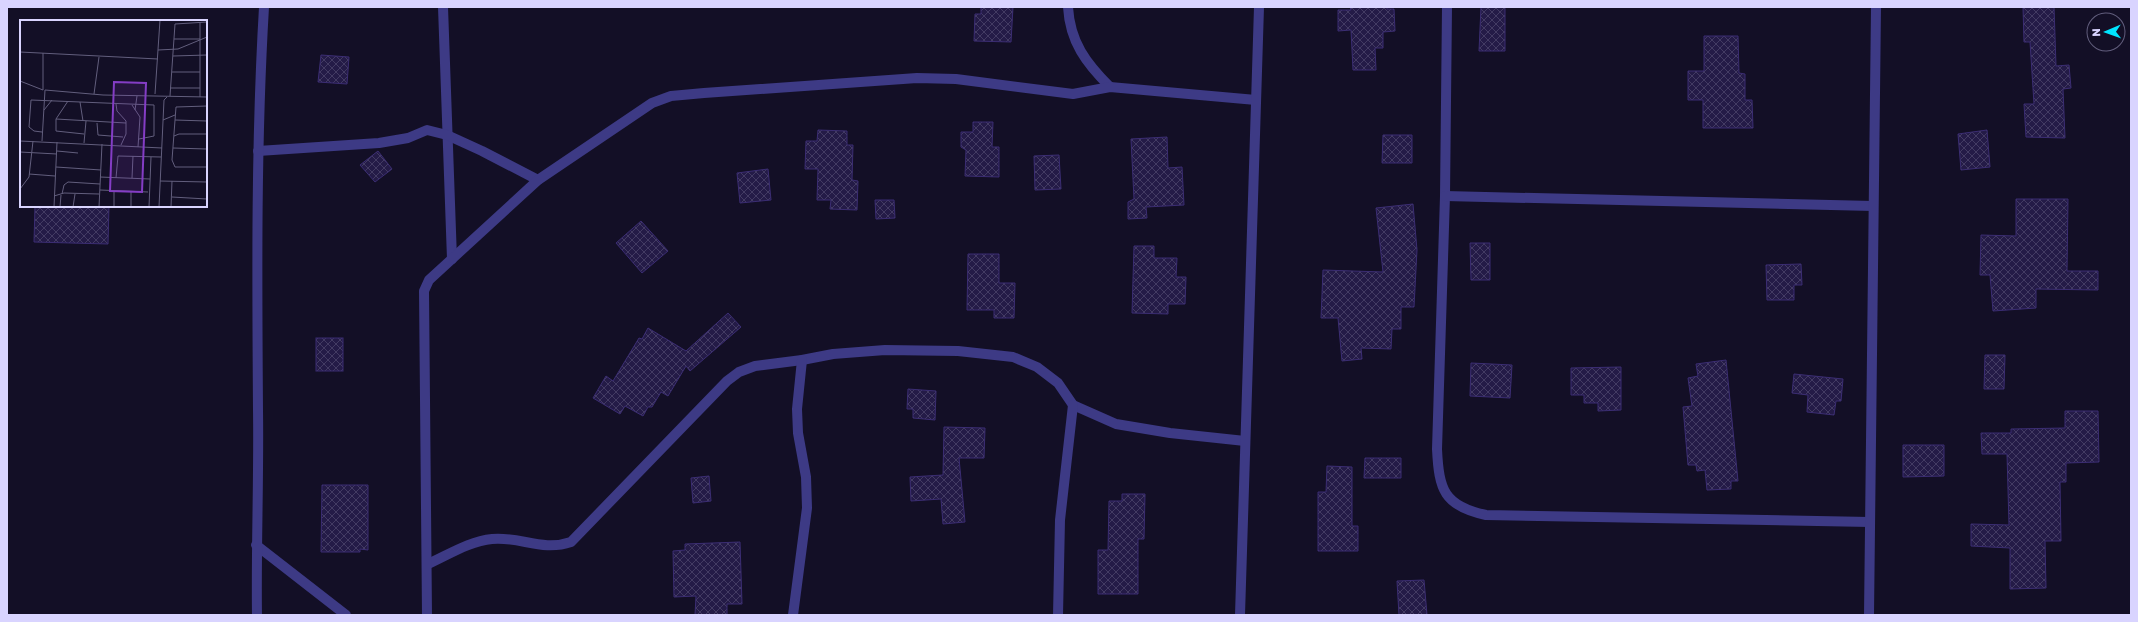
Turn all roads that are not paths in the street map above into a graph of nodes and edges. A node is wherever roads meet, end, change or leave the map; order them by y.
1 (264, 7) edge
2 (443, 7) edge
3 (1068, 7) edge
4 (1259, 7) edge
5 (1447, 7) edge
6 (1876, 7) edge
7 (1110, 87) junction
8 (1256, 100) junction
9 (447, 135) junction
10 (258, 151) junction
11 (538, 180) junction
12 (1445, 196) junction
13 (1873, 206) junction
14 (452, 259) junction
15 (802, 360) junction
16 (1073, 404) junction
17 (1245, 441) junction
18 (1870, 522) junction
19 (256, 545) junction
20 (428, 564) junction
21 (257, 615) edge
22 (346, 615) edge
23 (427, 615) edge
24 (793, 615) edge
25 (1058, 615) edge
26 (1240, 615) edge
27 (1869, 615) edge

1 - 10 street
2 - 9 street
3 - 7 street
4 - 8 street
5 - 12 street
6 - 13 street
7 - 8 street
7 - 11 street
8 - 17 street
9 - 10 street
9 - 11 street
9 - 14 street
10 - 19 street
11 - 14 street
12 - 13 street
12 - 18 street
13 - 18 street
14 - 20 street
15 - 16 street
15 - 20 street
15 - 24 street
16 - 17 street
16 - 25 street
17 - 26 street
18 - 27 street
19 - 21 street
19 - 22 street
20 - 23 street

